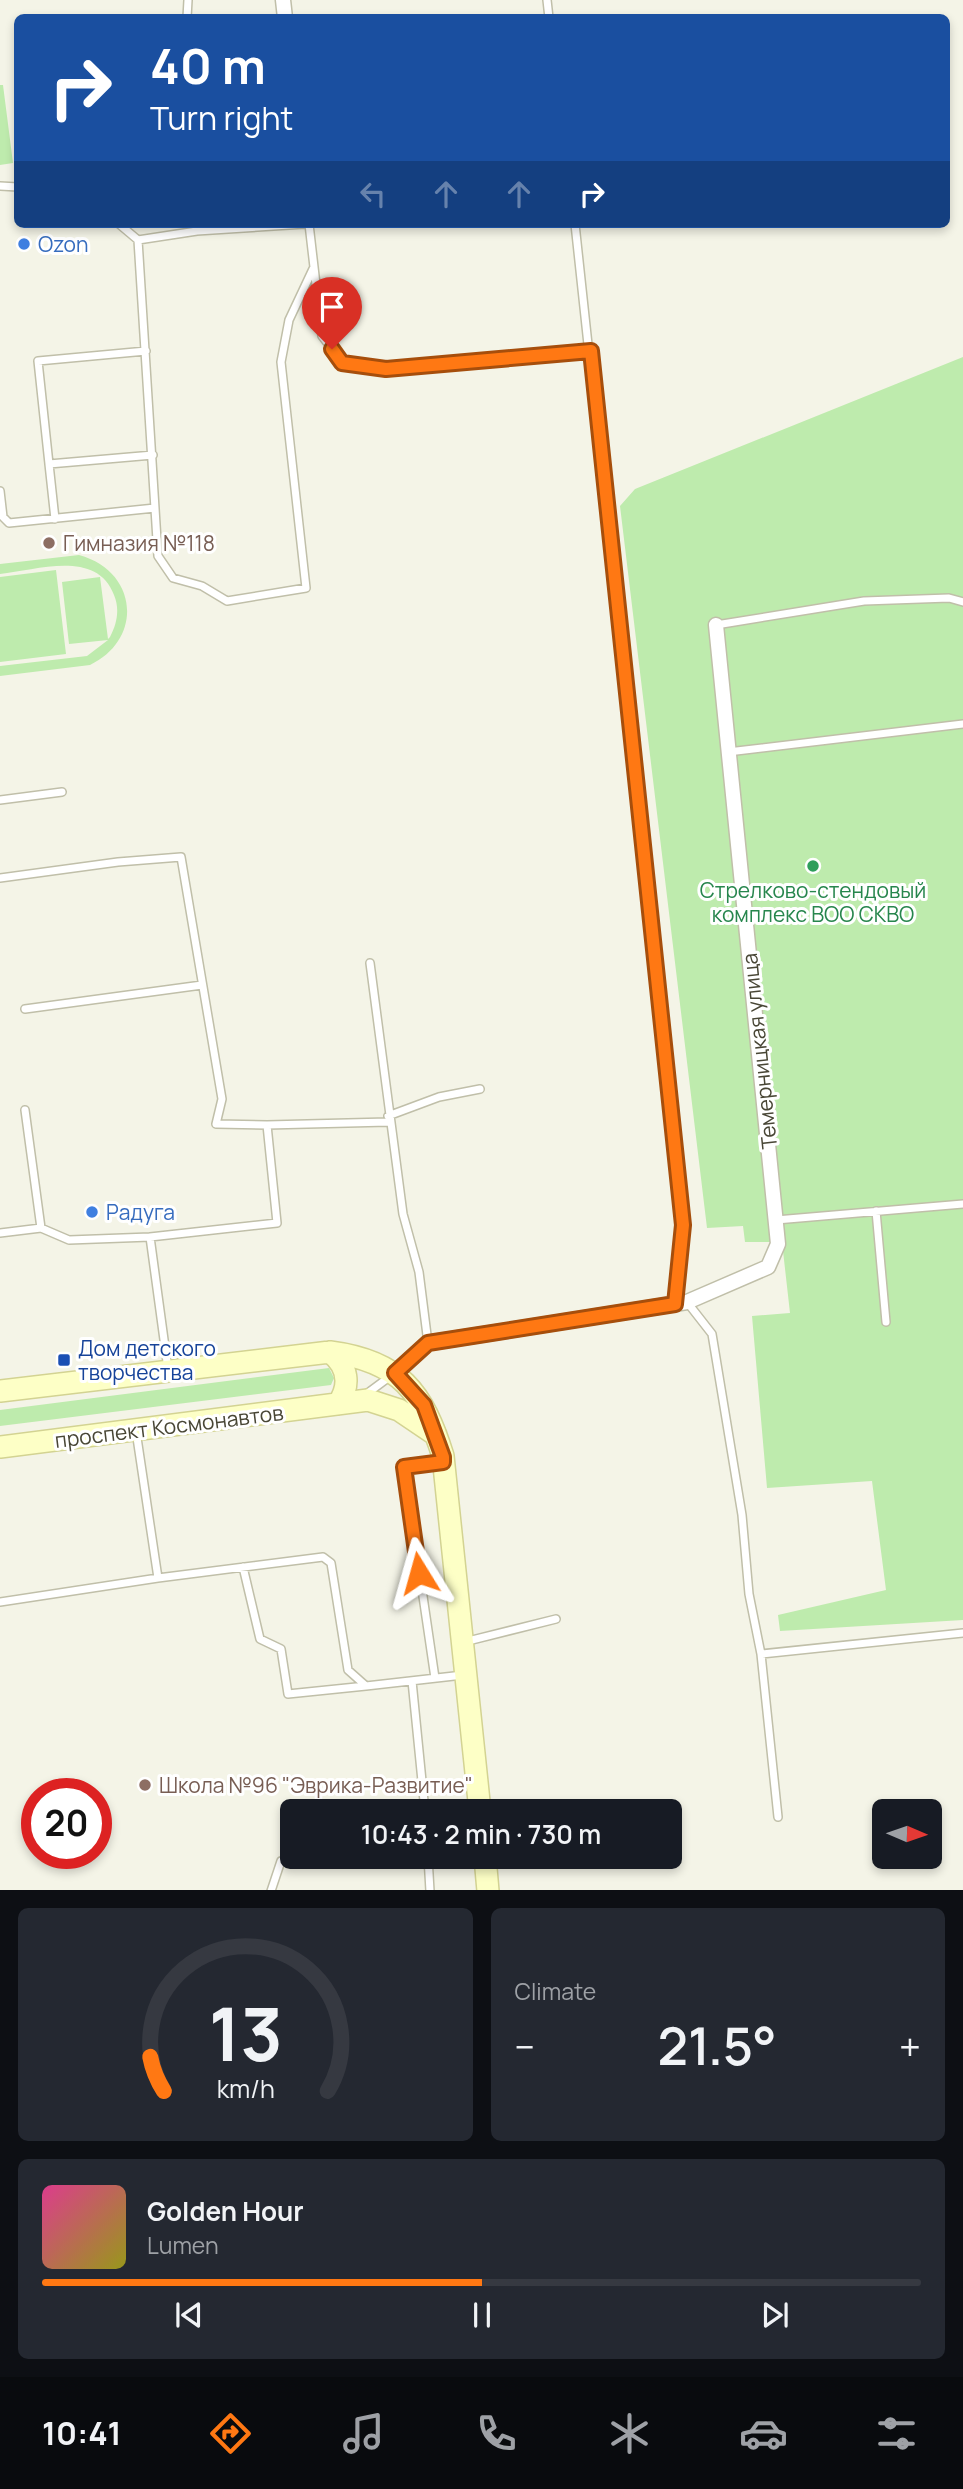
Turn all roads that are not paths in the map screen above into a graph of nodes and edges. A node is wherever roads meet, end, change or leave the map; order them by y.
1 (124, 228) edge
2 (192, 228) edge
3 (308, 228) edge
4 (576, 228) edge
5 (138, 240) junction
6 (313, 269) junction
7 (146, 351) junction
8 (591, 351) junction
9 (153, 455) junction
10 (49, 464) junction
11 (0, 491) edge
12 (155, 508) junction
13 (55, 519) junction
14 (963, 602) edge
15 (716, 625) joint
16 (963, 724) edge
17 (728, 752) junction
18 (62, 792) dead end
19 (0, 800) edge
20 (0, 878) edge
21 (370, 963) dead end
22 (202, 985) junction
23 (25, 1009) dead end
24 (480, 1089) dead end
25 (25, 1110) dead end
26 (388, 1119) junction
27 (267, 1125) junction
28 (963, 1204) edge
29 (876, 1212) junction
30 (776, 1220) junction
31 (41, 1228) junction
32 (0, 1233) edge
33 (150, 1237) junction
34 (681, 1303) junction
35 (886, 1322) dead end
36 (428, 1343) junction
37 (330, 1352) junction
38 (168, 1370) junction
39 (395, 1373) junction
40 (0, 1391) edge
41 (347, 1403) junction
42 (136, 1431) junction
43 (436, 1435) junction
44 (0, 1447) edge
45 (443, 1462) junction
46 (243, 1567) junction
47 (158, 1578) junction
48 (0, 1602) edge
49 (556, 1619) dead end
50 (963, 1633) edge
51 (463, 1642) junction
52 (761, 1654) junction
53 (467, 1674) junction
54 (435, 1678) junction
55 (412, 1681) junction
56 (366, 1686) junction
57 (424, 1799) edge
58 (479, 1799) edge
59 (778, 1817) dead end
60 (280, 1864) edge
61 (429, 1869) edge
62 (486, 1869) edge
63 (271, 1890) edge
64 (430, 1890) edge
65 (488, 1890) edge

1 - 5 lane
2 - 5 lane
3 - 6 lane
4 - 8 lane
5 - 7 lane
6 - 8 lane
6 - 12 lane
7 - 9 lane
7 - 10 lane
8 - 34 lane
9 - 10 lane
9 - 12 lane
10 - 13 lane
11 - 13 lane
12 - 13 lane
14 - 15 lane
15 - 17 street, Темерницкая улица
16 - 17 lane
17 - 30 street, Темерницкая улица
18 - 19 lane
20 - 22 lane
21 - 26 lane
22 - 23 lane
22 - 27 lane
24 - 26 lane
25 - 31 lane
26 - 27 lane
26 - 36 lane
27 - 33 lane
28 - 29 lane
29 - 30 lane
29 - 35 lane
30 - 34 street, Темерницкая улица
31 - 32 lane
31 - 33 lane
33 - 38 lane
34 - 36 street
34 - 52 lane
36 - 39 street
37 - 38 main road
37 - 39 main road
37 - 41 main road
38 - 40 main road
39 - 41 lane
39 - 43 main road
41 - 42 main road, проспект Космонавтов
41 - 43 main road, проспект Космонавтов
42 - 44 main road, проспект Космонавтов
42 - 47 lane
43 - 45 main road
45 - 51 main road
45 - 54 lane
46 - 47 lane
46 - 56 lane
46 - 56 lane
47 - 48 lane
49 - 51 lane
50 - 52 lane
51 - 53 main road
52 - 59 lane
53 - 54 lane
53 - 58 main road
54 - 55 lane
55 - 56 lane
55 - 57 lane
60 - 63 lane
61 - 64 lane
62 - 65 main road

